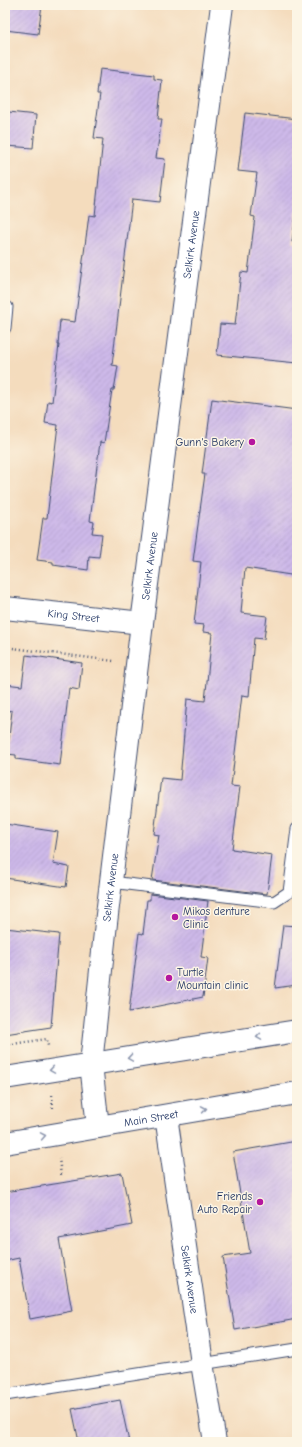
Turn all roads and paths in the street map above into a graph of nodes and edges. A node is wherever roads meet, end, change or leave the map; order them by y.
1 (222, 5) edge
2 (5, 306) edge
3 (5, 328) edge
4 (5, 608) edge
5 (142, 623) junction
6 (5, 647) edge
7 (137, 665) junction
8 (297, 829) edge
9 (111, 882) junction
10 (297, 1031) edge
11 (91, 1064) junction
12 (5, 1078) edge
13 (297, 1093) edge
14 (166, 1116) junction
15 (98, 1127) junction
16 (5, 1143) edge
17 (297, 1349) edge
18 (202, 1363) junction
19 (5, 1395) edge
20 (215, 1442) edge

1 - 5 main road, Selkirk Avenue
2 - 3 lane
4 - 5 main road, King Street
5 - 7 main road, Selkirk Avenue
6 - 7 path
7 - 9 main road, Selkirk Avenue
8 - 9 lane
9 - 11 main road, Selkirk Avenue
10 -> 11 main road
11 -> 12 main road
11 - 15 main road, Selkirk Avenue
14 -> 13 main road, Main Street
14 - 15 main road, Main Street
14 - 18 main road, Selkirk Avenue
16 -> 15 main road, Main Street
17 - 18 lane
18 - 19 lane
18 - 20 main road, Selkirk Avenue

